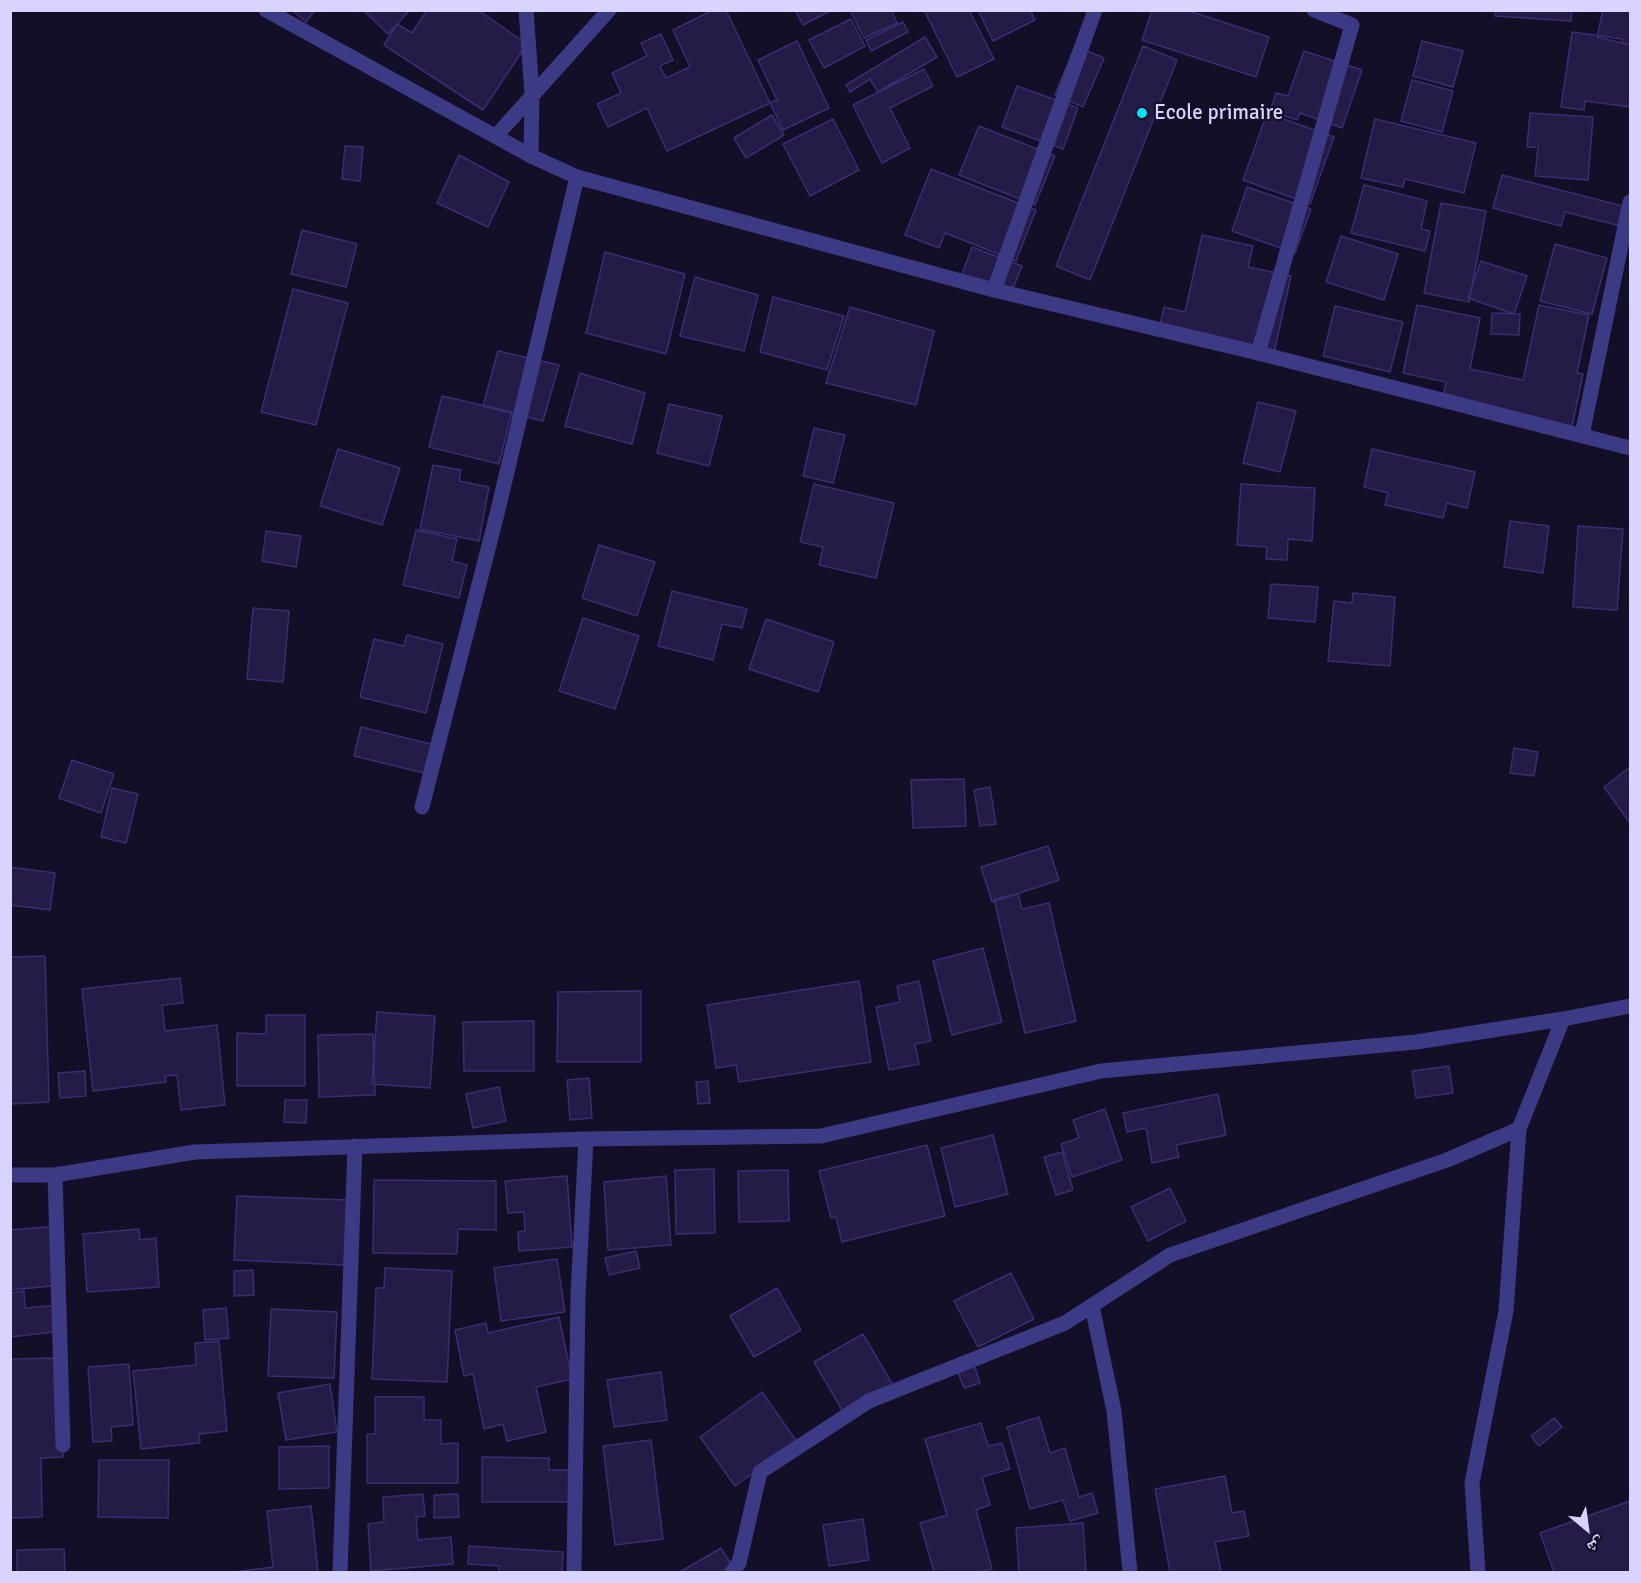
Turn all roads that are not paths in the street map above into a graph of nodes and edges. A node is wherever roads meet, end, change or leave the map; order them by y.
1 (266, 10) edge
2 (526, 10) edge
3 (609, 10) edge
4 (1095, 10) edge
5 (1314, 10) edge
6 (532, 94) junction
7 (496, 136) junction
8 (531, 156) junction
9 (577, 177) junction
10 (1630, 202) edge
11 (994, 290) junction
12 (1258, 353) junction
13 (1582, 435) junction
14 (1630, 448) edge
15 (422, 807) dead end
16 (1630, 1006) edge
17 (1563, 1020) junction
18 (1520, 1129) junction
19 (586, 1139) junction
20 (355, 1146) junction
21 (10, 1175) edge
22 (55, 1175) junction
23 (1092, 1306) junction
24 (63, 1445) dead end
25 (340, 1572) edge
26 (574, 1572) edge
27 (732, 1572) edge
28 (1130, 1572) edge
29 (1478, 1572) edge

1 - 7 street
2 - 6 street
3 - 6 street
4 - 11 street
5 - 12 street
6 - 7 street
6 - 8 street
7 - 8 street
8 - 9 street
9 - 11 street
9 - 15 street
10 - 13 street
11 - 12 street
12 - 13 street
13 - 14 street
16 - 17 street
17 - 18 street
17 - 19 street
18 - 23 street
18 - 29 street
19 - 20 street
19 - 26 street
20 - 22 street
20 - 25 street
21 - 22 street
22 - 24 street
23 - 27 street
23 - 28 street

